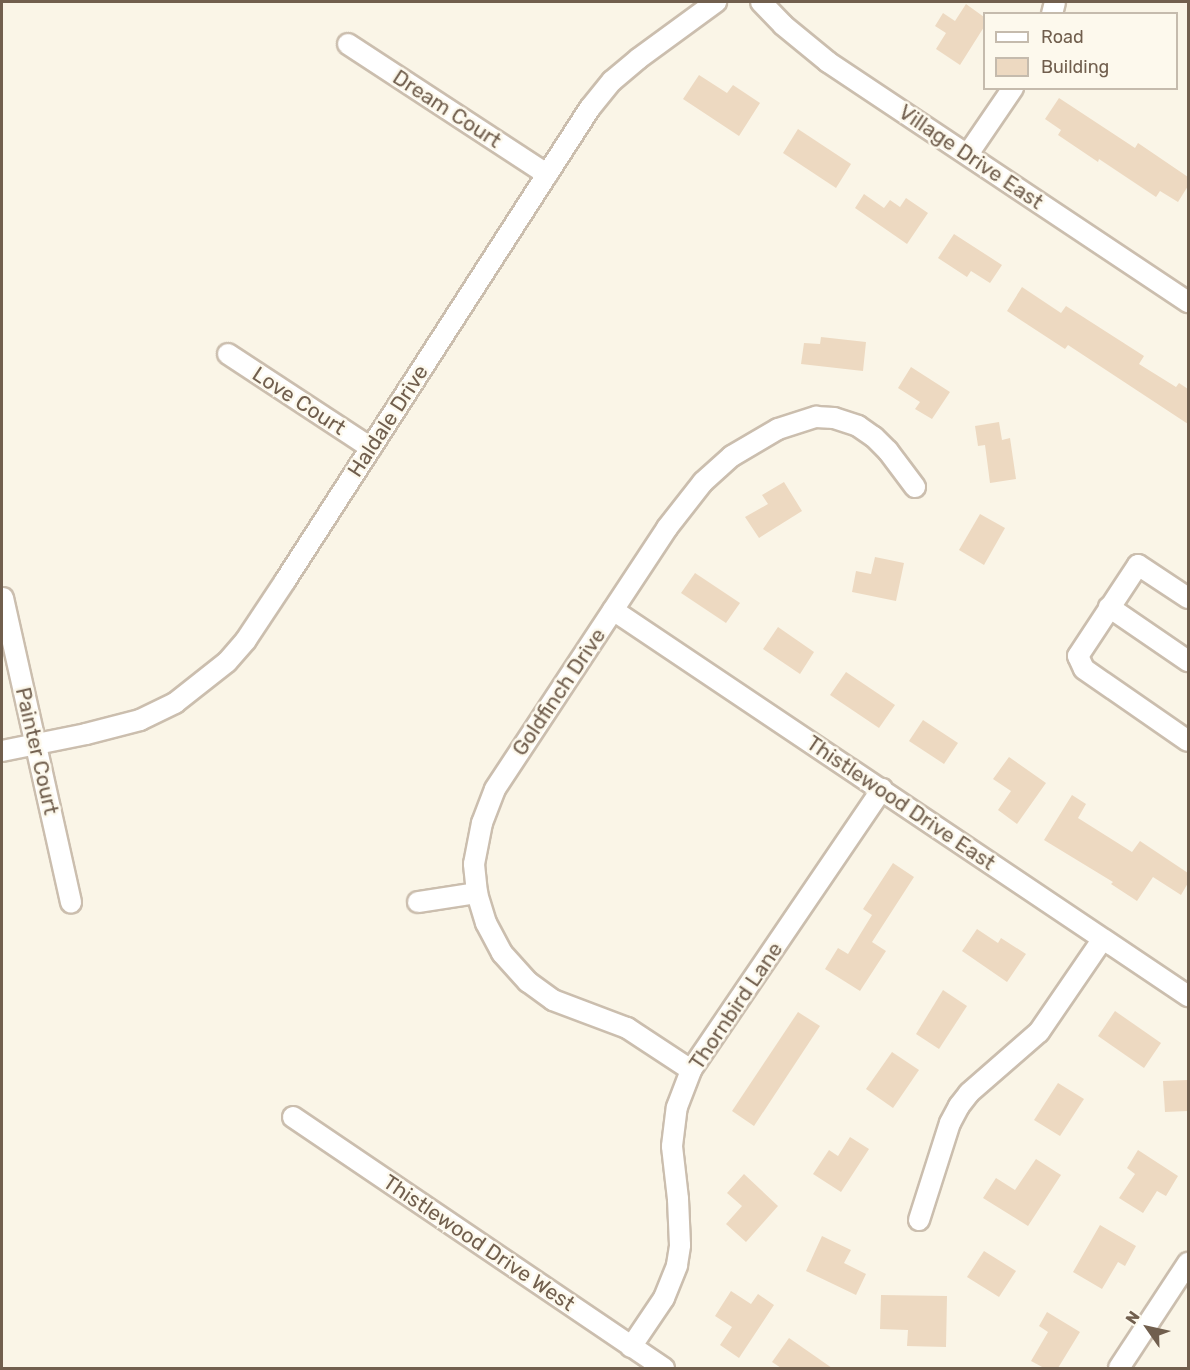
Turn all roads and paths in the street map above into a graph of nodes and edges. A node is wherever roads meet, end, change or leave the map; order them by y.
1 (716, 2) edge
2 (761, 2) edge
3 (348, 44) dead end
4 (1012, 90) edge
5 (968, 154) junction
6 (547, 174) junction
7 (1188, 302) edge
8 (228, 354) dead end
9 (371, 448) junction
10 (915, 487) dead end
11 (3, 598) edge
12 (1188, 598) edge
13 (1110, 607) junction
14 (613, 610) junction
15 (1188, 661) edge
16 (1188, 741) edge
17 (35, 743) junction
18 (2, 751) edge
19 (882, 789) junction
20 (477, 893) junction
21 (418, 902) dead end
22 (71, 903) dead end
23 (1102, 940) junction
24 (1188, 996) edge
25 (692, 1070) junction
26 (293, 1117) dead end
27 (919, 1220) dead end
28 (1188, 1263) edge
29 (631, 1347) junction
30 (664, 1368) edge
31 (1119, 1368) edge

1 - 6 street, Haldale Drive
2 - 5 street, Village Drive East
3 - 6 street, Dream Court
4 - 5 street
5 - 7 street, Village Drive East
6 - 9 street, Haldale Drive
8 - 9 street, Love Court
9 - 17 street, Haldale Drive
10 - 14 street, Goldfinch Drive
11 - 17 street, Painter Court
12 - 13 street
13 - 15 street
13 - 16 street
14 - 19 street, Thistlewood Drive East
14 - 20 street, Goldfinch Drive
17 - 18 street, Haldale Drive
17 - 22 street, Painter Court
19 - 23 street, Thistlewood Drive East
19 - 25 street, Thornbird Lane
20 - 21 street
20 - 25 street, Goldfinch Drive
23 - 24 street, Thistlewood Drive East
23 - 27 street
25 - 29 street, Thornbird Lane
26 - 29 street, Thistlewood Drive West
28 - 31 street
29 - 30 street, Thistlewood Drive West

